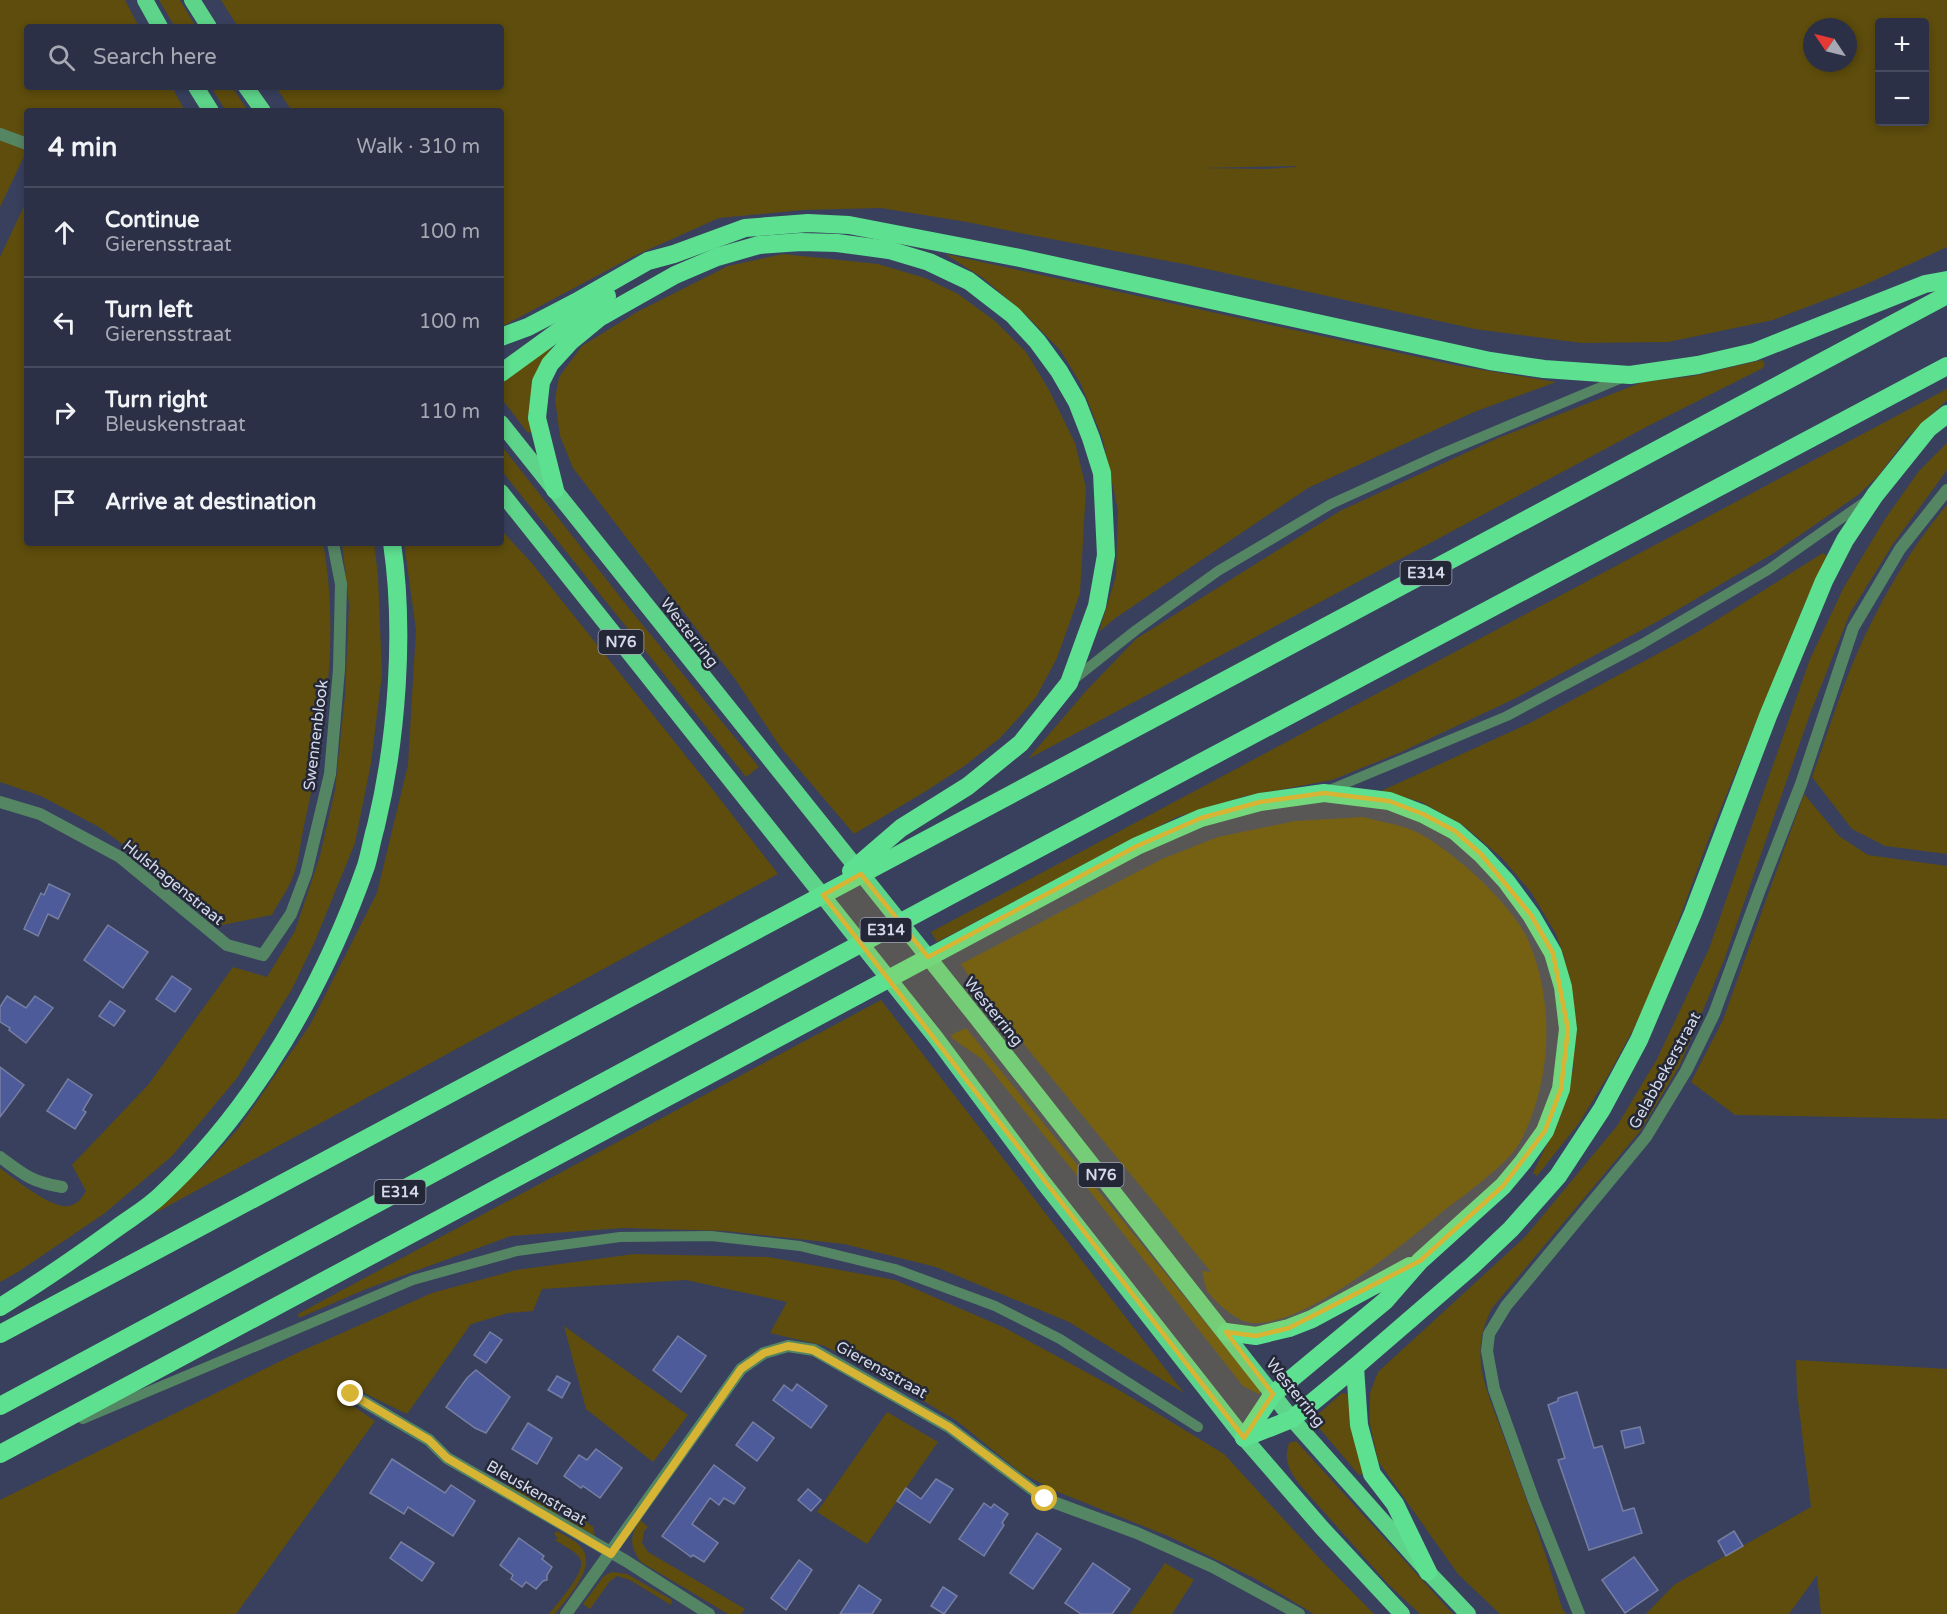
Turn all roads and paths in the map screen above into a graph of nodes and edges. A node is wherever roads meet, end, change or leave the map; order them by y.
1 (145, 0) edge
2 (192, 0) edge
3 (158, 24) edge
4 (206, 24) edge
5 (198, 90) edge
6 (248, 90) edge
7 (210, 108) edge
8 (261, 108) edge
9 (0, 134) edge
10 (24, 143) edge
11 (674, 254) junction
12 (1947, 280) edge
13 (1947, 295) edge
14 (504, 336) edge
15 (1947, 366) edge
16 (504, 372) edge
17 (1630, 375) junction
18 (1947, 414) edge
19 (504, 427) edge
20 (555, 490) junction
21 (1947, 490) edge
22 (1875, 495) junction
23 (504, 496) edge
24 (334, 546) edge
25 (392, 546) edge
26 (1069, 683) junction
27 (1324, 793) junction
28 (0, 801) edge
29 (824, 894) junction
30 (263, 955) joint
31 (0, 1157) edge
32 (62, 1187) dead end
33 (1420, 1261) junction
34 (0, 1307) edge
35 (1226, 1332) junction
36 (0, 1334) edge
37 (1355, 1367) junction
38 (351, 1394) dead end
39 (1273, 1394) junction
40 (0, 1406) edge
41 (1292, 1419) junction
42 (1198, 1427) dead end
43 (1245, 1438) junction
44 (5, 1451) edge
45 (611, 1554) junction
46 (1428, 1572) junction
47 (566, 1614) edge
48 (709, 1614) edge
49 (1299, 1614) edge
50 (1402, 1614) edge
51 (1468, 1614) edge
52 (1579, 1614) edge

1 - 3 highway
2 - 4 highway
5 - 7 highway
6 - 8 highway
9 - 10 street
11 - 14 highway
11 - 16 highway
11 - 17 highway
12 - 17 highway
13 - 29 highway, E314
15 - 40 highway, E314
17 - 26 lane
18 - 22 highway
19 - 20 highway, Westerring / N76
20 - 26 highway
20 - 35 highway, Westerring / N76
21 - 52 street, Gelabbekerstraat
22 - 27 lane
22 - 37 highway
23 - 43 highway, N76
24 - 30 street, Swennenblook
25 - 34 highway
26 - 29 highway
27 - 33 highway
27 - 44 highway
28 - 30 street, Hulshagenstraat
29 - 36 highway, E314
31 - 32 street
33 - 35 highway
33 - 39 highway
35 - 39 highway, Westerring / N76
37 - 41 highway
37 - 46 highway
38 - 45 street, Bleuskenstraat
39 - 41 highway, Westerring / N76
39 - 43 highway
41 - 43 highway
41 - 46 highway, Westerring / N76
42 - 44 lane
43 - 50 highway, N76
45 - 47 street, Gierensstraat
45 - 48 street, Bleuskenstraat
45 - 49 street, Gierensstraat
46 - 51 highway, Westerring / N76

